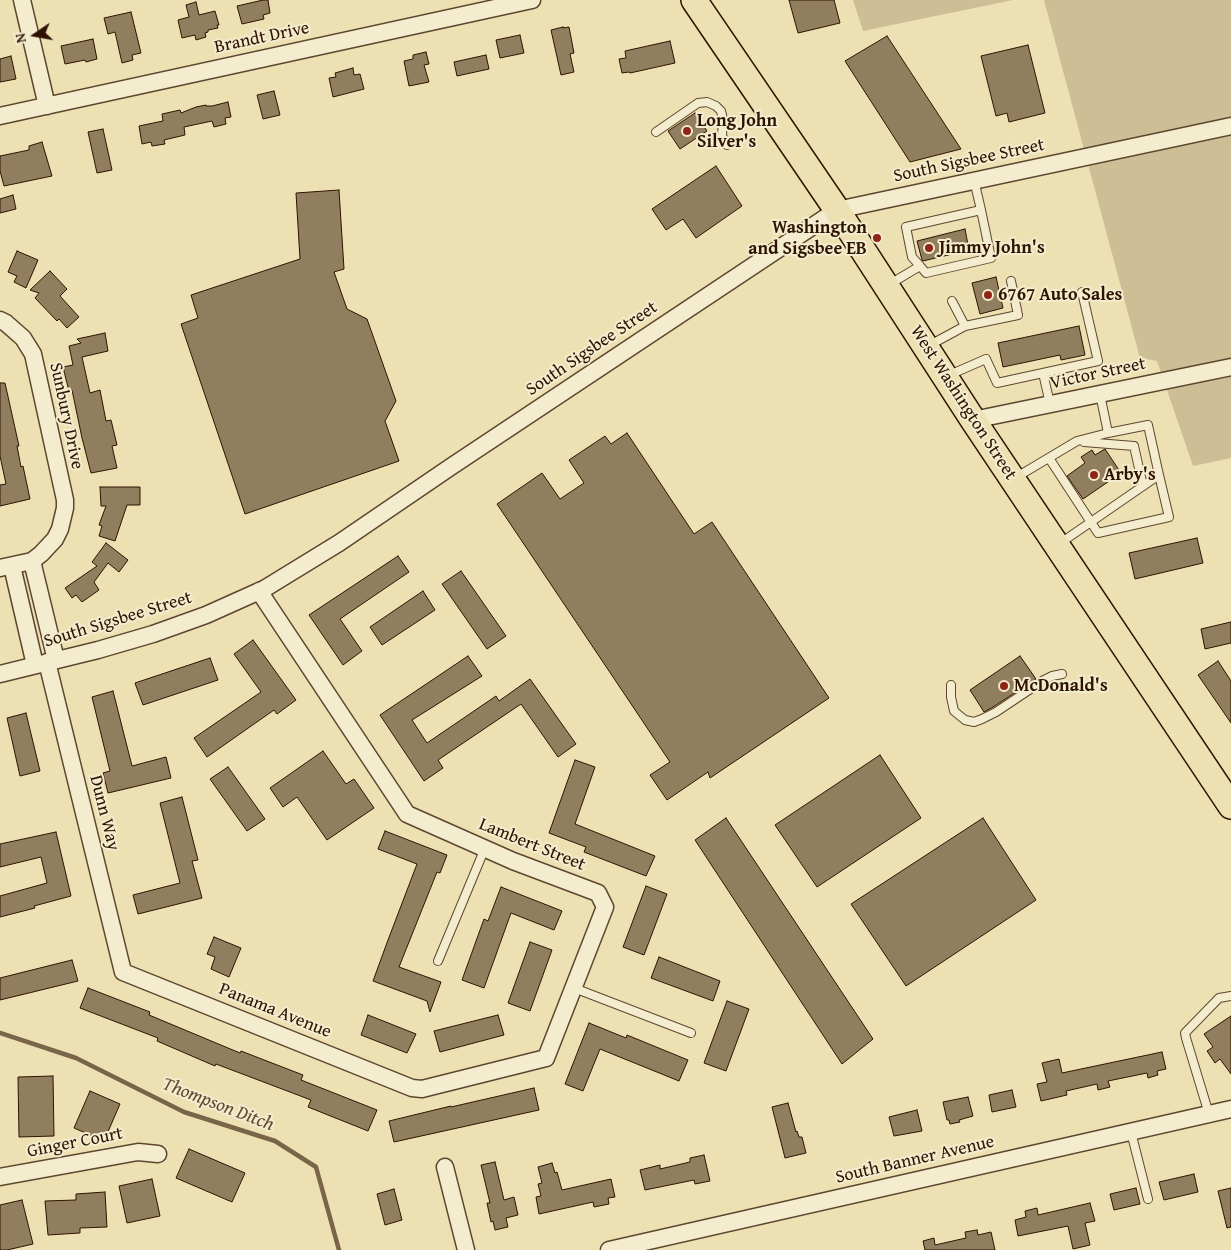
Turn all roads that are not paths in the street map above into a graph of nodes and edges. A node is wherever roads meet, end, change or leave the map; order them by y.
1 (22, 0) edge
2 (532, 0) edge
3 (694, 0) edge
4 (47, 106) junction
5 (0, 116) edge
6 (1231, 126) edge
7 (656, 132) dead end
8 (727, 145) dead end
9 (974, 180) junction
10 (837, 210) junction
11 (981, 210) junction
12 (920, 266) junction
13 (1011, 281) dead end
14 (886, 287) junction
15 (1082, 292) dead end
16 (952, 301) dead end
17 (2, 321) edge
18 (965, 326) junction
19 (926, 347) junction
20 (1231, 367) edge
21 (1043, 373) junction
22 (945, 377) junction
23 (1100, 394) junction
24 (1050, 404) junction
25 (973, 420) junction
26 (1108, 434) junction
27 (1078, 441) junction
28 (1049, 458) junction
29 (1159, 474) junction
30 (1013, 479) junction
31 (1143, 486) junction
32 (1090, 522) junction
33 (1057, 545) junction
34 (32, 561) junction
35 (6, 567) edge
36 (259, 592) junction
37 (46, 662) junction
38 (0, 674) edge
39 (1062, 674) dead end
40 (951, 685) dead end
41 (1231, 806) edge
42 (485, 848) junction
43 (438, 961) dead end
44 (124, 972) joint
45 (574, 988) junction
46 (1231, 996) edge
47 (691, 1033) dead end
48 (412, 1088) joint
49 (1231, 1109) edge
50 (1209, 1114) junction
51 (1130, 1132) junction
52 (158, 1154) dead end
53 (445, 1167) dead end
54 (0, 1178) edge
55 (1148, 1199) dead end
56 (466, 1250) edge
57 (609, 1250) edge

1 - 4 street
2 - 4 street, Brandt Drive
3 - 10 main road, West Washington Street
4 - 5 street, Brandt Drive
6 - 9 street, South Sigsbee Street
7 - 8 lane
9 - 10 street, South Sigsbee Street
9 - 11 lane
10 - 14 main road, West Washington Street
10 - 36 street, South Sigsbee Street
11 - 12 lane
11 - 12 lane
12 - 14 lane
13 - 18 lane
14 - 19 main road, West Washington Street
15 - 21 lane
16 - 18 lane
17 - 34 street, Sunbury Drive
18 - 19 lane
19 - 22 main road, West Washington Street
20 - 23 street, Victor Street
21 - 22 lane
21 - 24 lane
22 - 25 main road, West Washington Street
23 - 24 street, Victor Street
23 - 26 lane
24 - 25 street, Victor Street
25 - 30 main road, West Washington Street
26 - 27 lane
26 - 29 lane
27 - 28 lane
27 - 31 lane
28 - 30 lane
28 - 32 lane
29 - 31 lane
29 - 32 lane
30 - 33 main road, West Washington Street
31 - 32 lane
32 - 33 lane
33 - 41 main road, West Washington Street
34 - 35 street
34 - 37 street
35 - 37 street
36 - 37 street, South Sigsbee Street
36 - 42 street, Lambert Street
37 - 38 street, South Sigsbee Street
37 - 44 street, Dunn Way
39 - 40 lane
42 - 43 lane
42 - 45 street, Lambert Street
44 - 48 street, Panama Avenue
45 - 47 lane
45 - 48 street, Lambert Street
46 - 50 lane
49 - 50 street, South Banner Avenue
50 - 51 street, South Banner Avenue
51 - 55 lane
51 - 57 street, South Banner Avenue
52 - 54 street, Ginger Court
53 - 56 street

